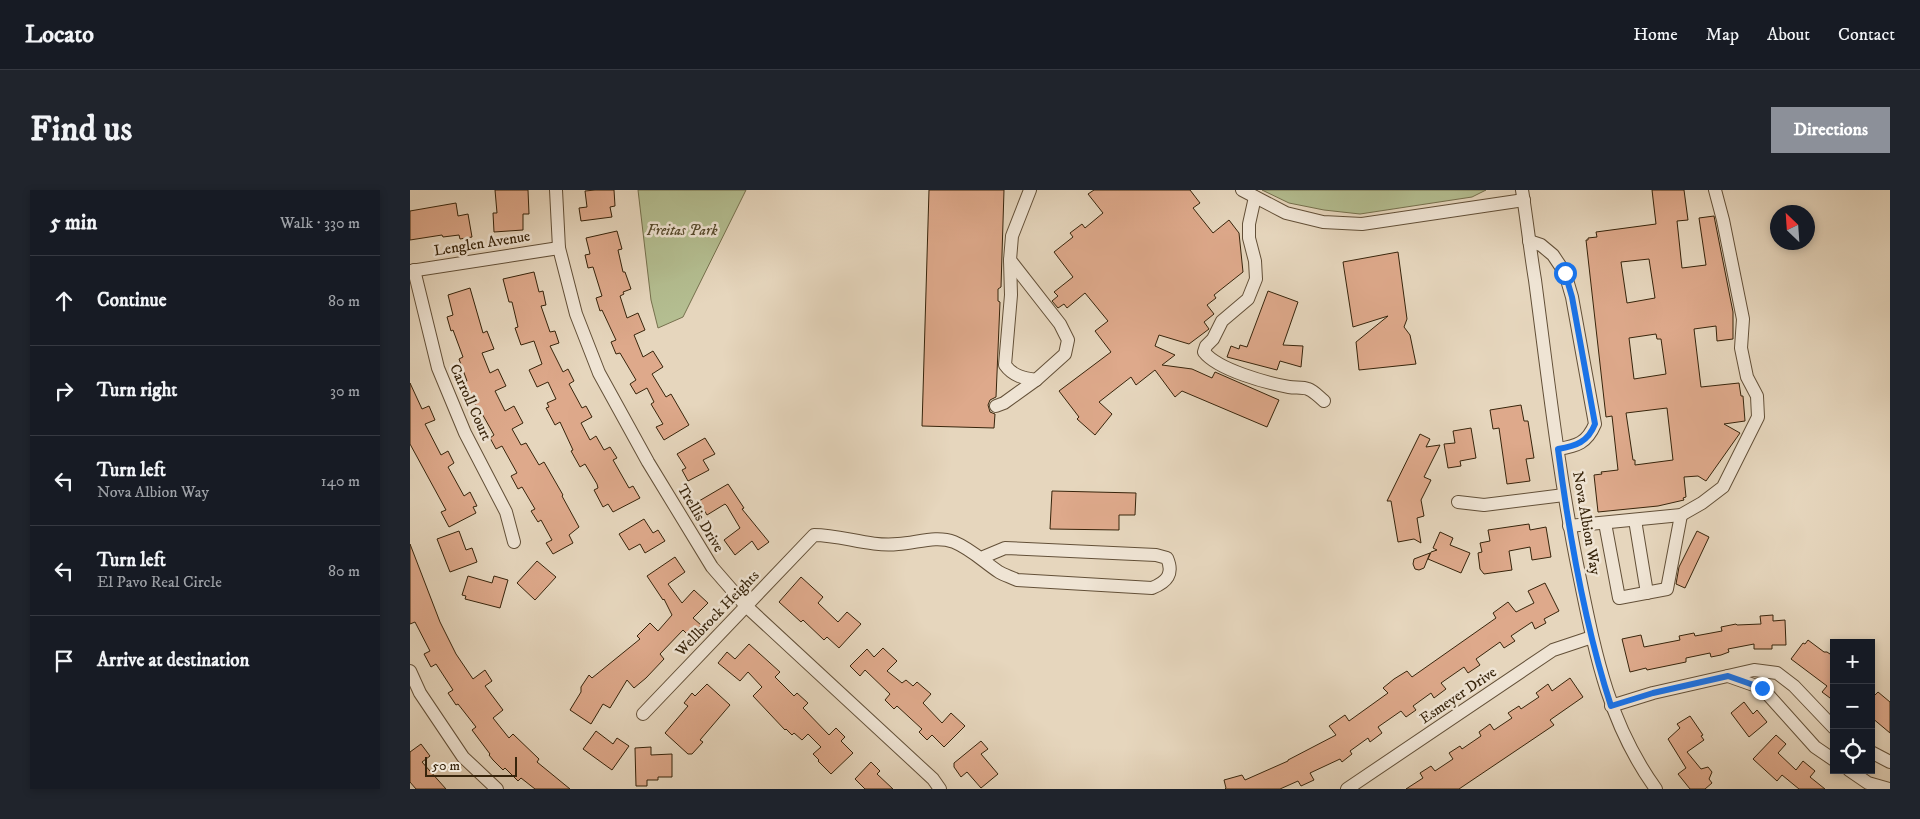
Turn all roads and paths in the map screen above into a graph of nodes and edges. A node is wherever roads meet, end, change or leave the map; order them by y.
1 (556, 190) edge
2 (1030, 190) edge
3 (1242, 190) edge
4 (1715, 190) edge
5 (1523, 195) edge
6 (1255, 197) junction
7 (1529, 241) junction
8 (559, 248) junction
9 (1010, 260) junction
10 (412, 271) edge
11 (1036, 380) junction
12 (1324, 401) dead end
13 (996, 406) dead end
14 (1558, 449) junction
15 (1564, 495) junction
16 (1458, 502) dead end
17 (1681, 515) junction
18 (1635, 520) junction
19 (1605, 523) junction
20 (1569, 526) junction
21 (514, 542) dead end
22 (981, 558) junction
23 (1647, 593) junction
24 (746, 606) junction
25 (1592, 637) junction
26 (410, 671) edge
27 (1728, 676) junction
28 (1611, 706) junction
29 (643, 714) dead end
30 (1830, 724) edge
31 (1875, 754) edge
32 (1830, 757) edge
33 (1890, 762) edge
34 (1855, 774) edge
35 (497, 789) edge
36 (940, 789) edge
37 (1347, 789) edge
38 (1656, 789) edge
39 (1889, 789) edge

1 - 8 street, Trellis Drive
2 - 9 street
3 - 6 street
4 - 17 street
5 - 6 street
5 - 7 street, Nova Albion Way
6 - 12 street
7 - 14 street, Nova Albion Way
7 - 14 street
8 - 10 street, Lenglen Avenue
8 - 24 street, Trellis Drive
9 - 11 street
9 - 11 street
10 - 21 street, Carroll Court
11 - 13 street
14 - 15 street, Nova Albion Way
15 - 16 street
15 - 20 street, Nova Albion Way
17 - 18 street
17 - 23 street
18 - 19 street
18 - 23 street
19 - 20 street
19 - 23 street
20 - 25 street, Nova Albion Way
22 - 22 street
22 - 24 street, Wellbrock Heights
24 - 29 street, Wellbrock Heights
24 - 36 street, Trellis Drive
25 - 28 street, Nova Albion Way
25 - 37 street, Esmeyer Drive
26 - 35 street
27 - 28 street
27 - 30 street
27 - 32 street
28 - 38 street, Nova Albion Way
31 - 33 street
34 - 39 street

